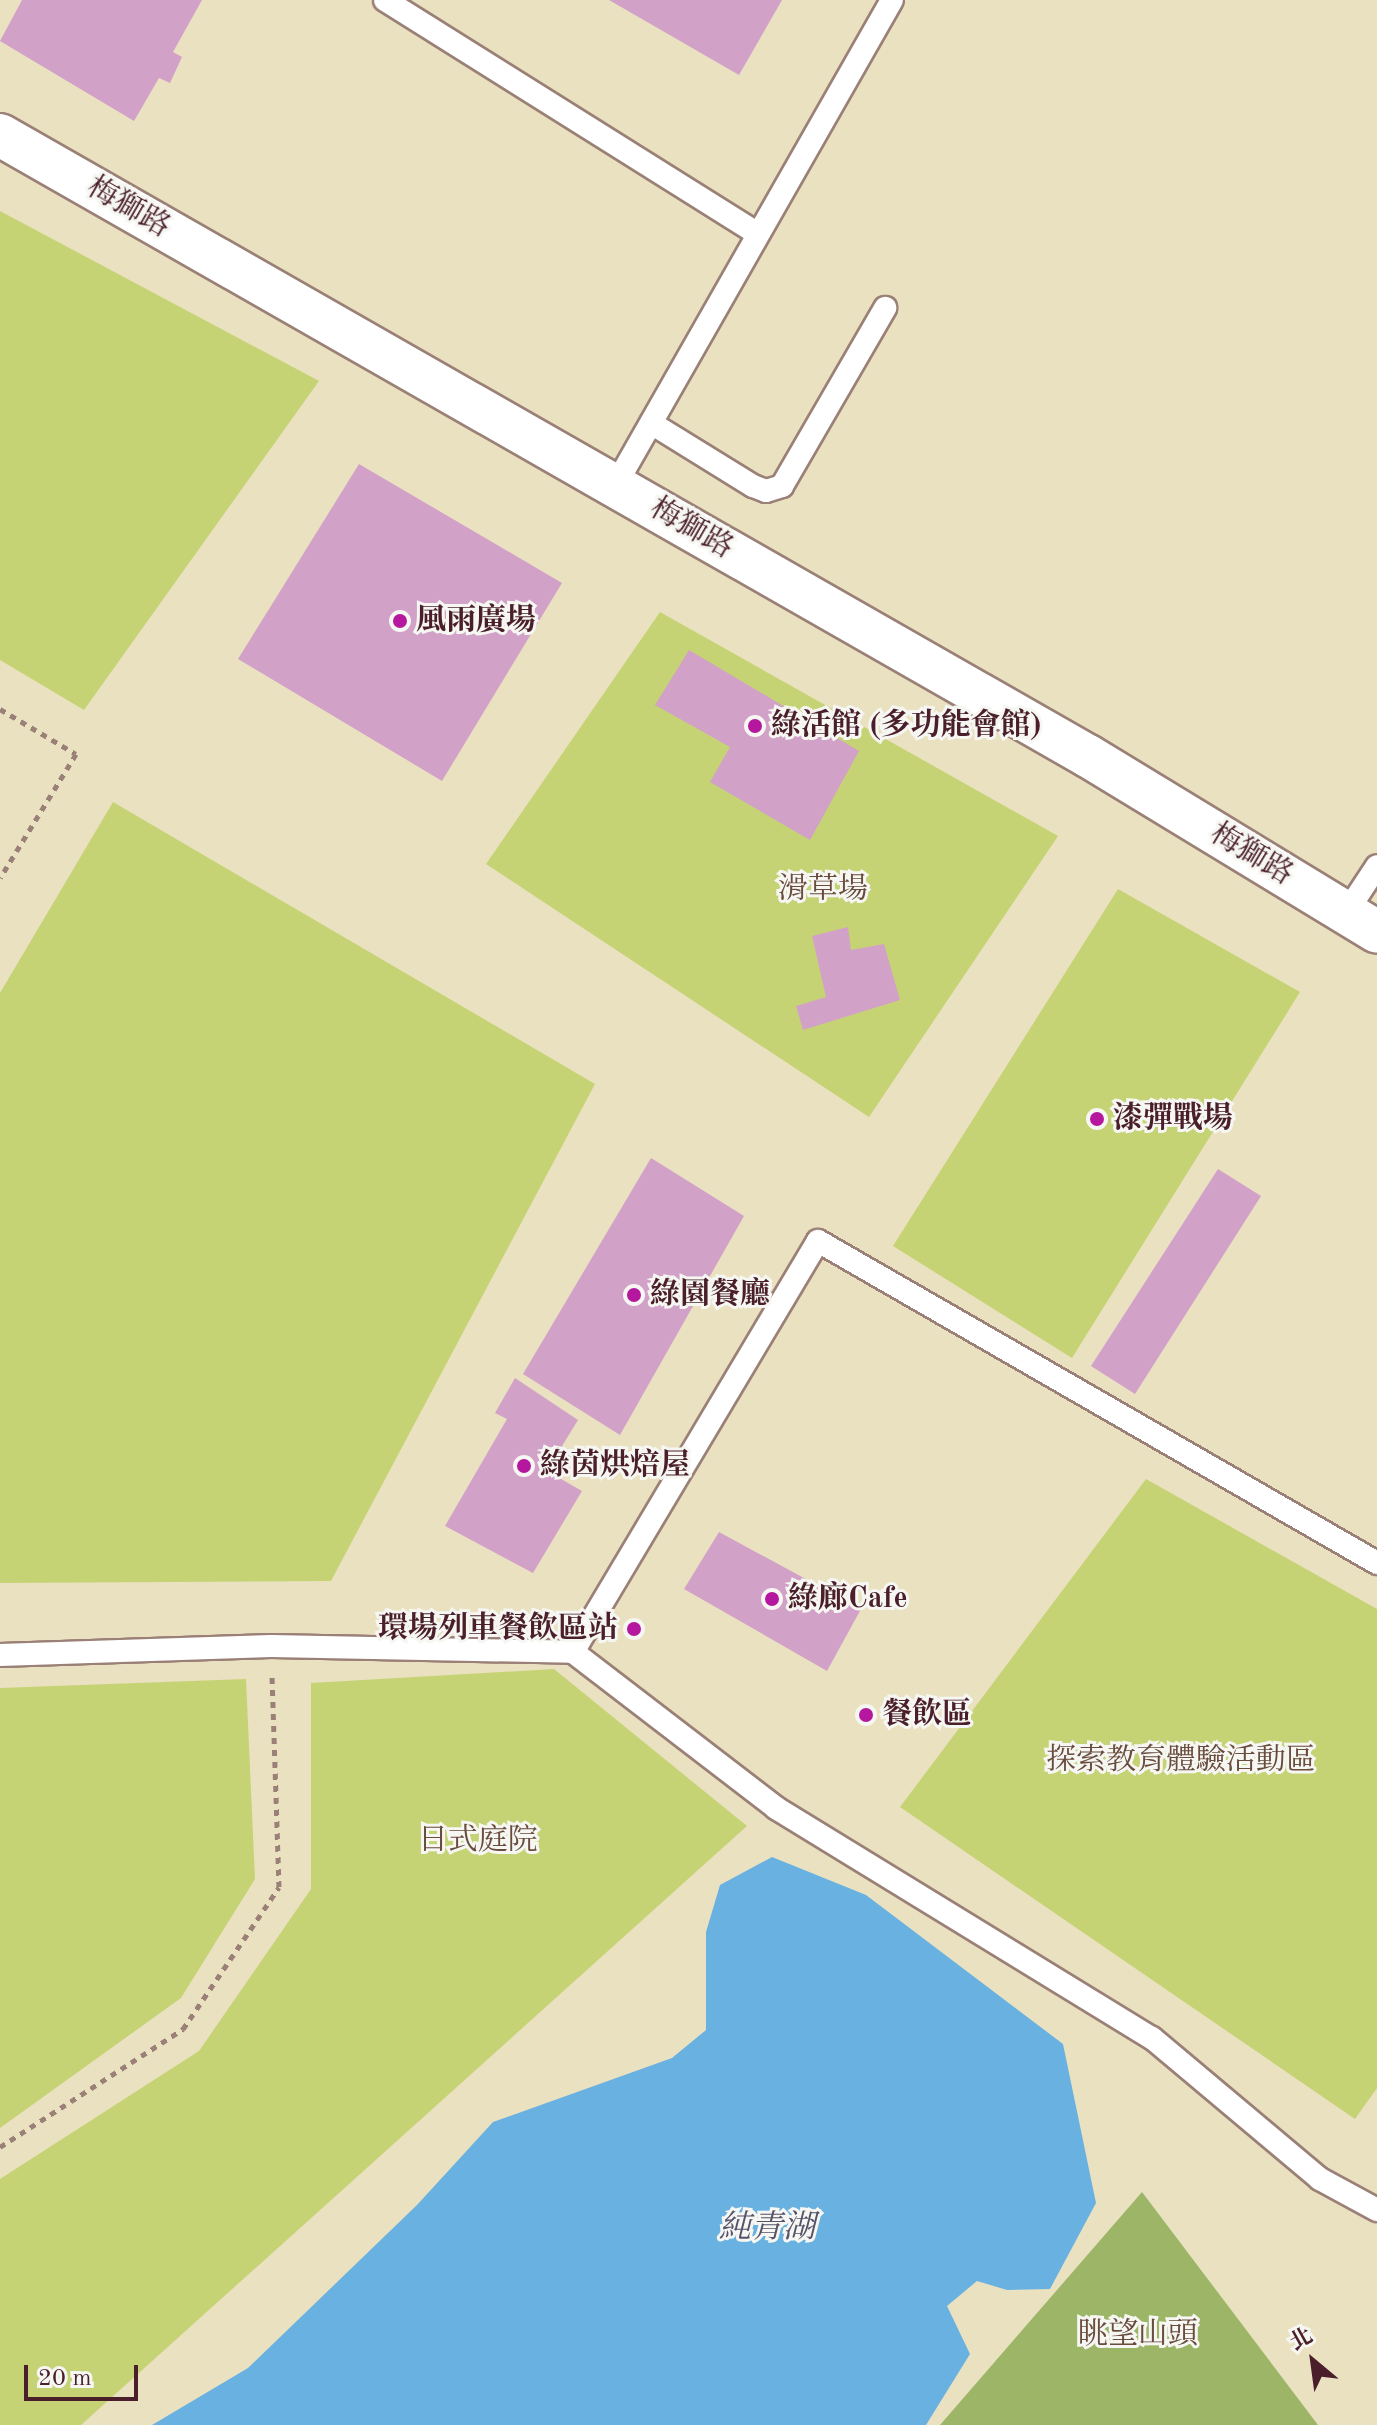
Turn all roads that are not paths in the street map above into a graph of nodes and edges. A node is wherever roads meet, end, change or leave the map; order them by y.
1 (385, 0) edge
2 (892, 0) edge
3 (0, 135) edge
4 (758, 234) junction
5 (885, 308) dead end
6 (651, 423) junction
7 (615, 486) junction
8 (1377, 866) edge
9 (1362, 922) edge
10 (1377, 1563) edge
11 (573, 1652) junction
12 (0, 1655) edge
13 (1377, 2210) edge

1 - 4 lane
2 - 4 lane
3 - 7 street, 梅獅路
4 - 6 lane
5 - 6 lane
6 - 7 lane
7 - 9 street, 梅獅路
8 - 9 lane
10 - 11 lane
11 - 12 lane
11 - 13 lane

